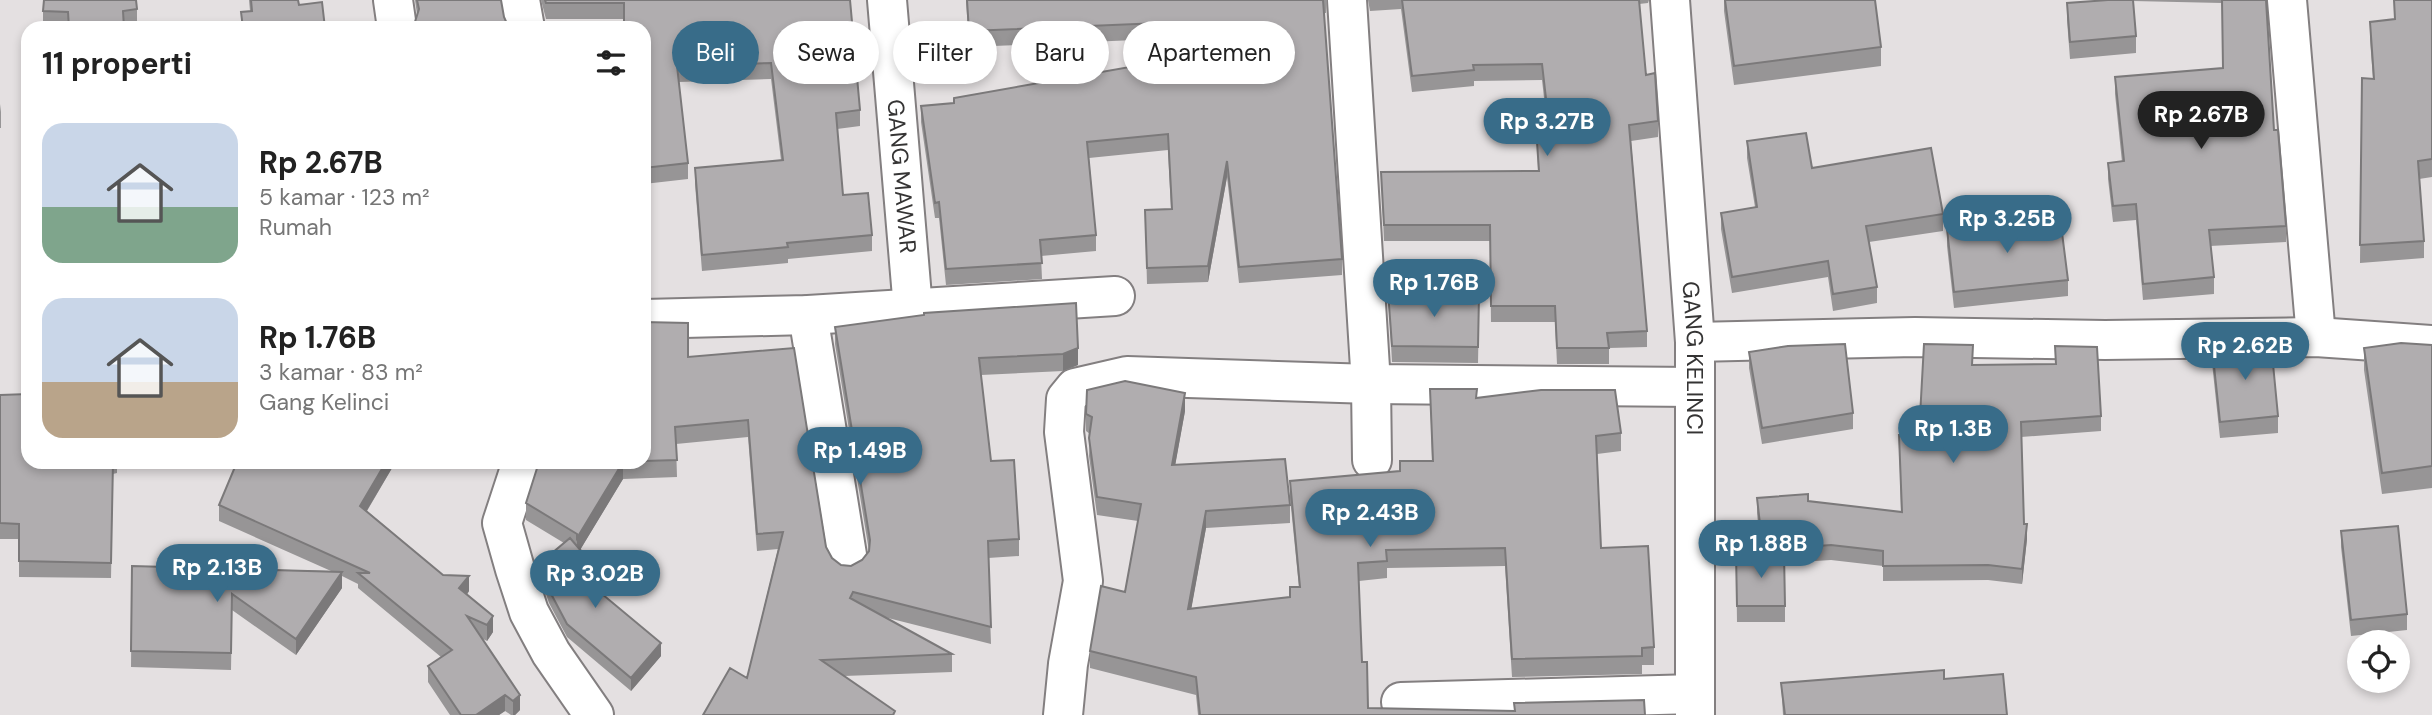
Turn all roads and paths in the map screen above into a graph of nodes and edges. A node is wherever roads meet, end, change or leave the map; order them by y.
1 (393, 0) edge
2 (520, 0) edge
3 (887, 0) edge
4 (1347, 0) edge
5 (1670, 0) edge
6 (2287, 0) edge
7 (396, 21) edge
8 (524, 21) edge
9 (1115, 296) dead end
10 (913, 309) junction
11 (808, 315) junction
12 (651, 319) edge
13 (2316, 337) junction
14 (1696, 342) junction
15 (2432, 345) edge
16 (1371, 384) junction
17 (1695, 387) junction
18 (1372, 460) dead end
19 (520, 469) edge
20 (848, 561) dead end
21 (1401, 702) dead end
22 (1695, 704) edge
23 (594, 715) edge
24 (1063, 715) edge

1 - 7 street
2 - 8 street
3 - 10 street, GANG MAWAR
4 - 16 street
5 - 14 street, GANG KELINCI
6 - 13 street
9 - 10 street
10 - 11 street
11 - 12 street
11 - 20 street
13 - 14 street
13 - 15 street
14 - 17 street, GANG KELINCI
16 - 17 street
16 - 18 street
16 - 24 street
17 - 22 street, GANG KELINCI
19 - 23 street
21 - 22 street

